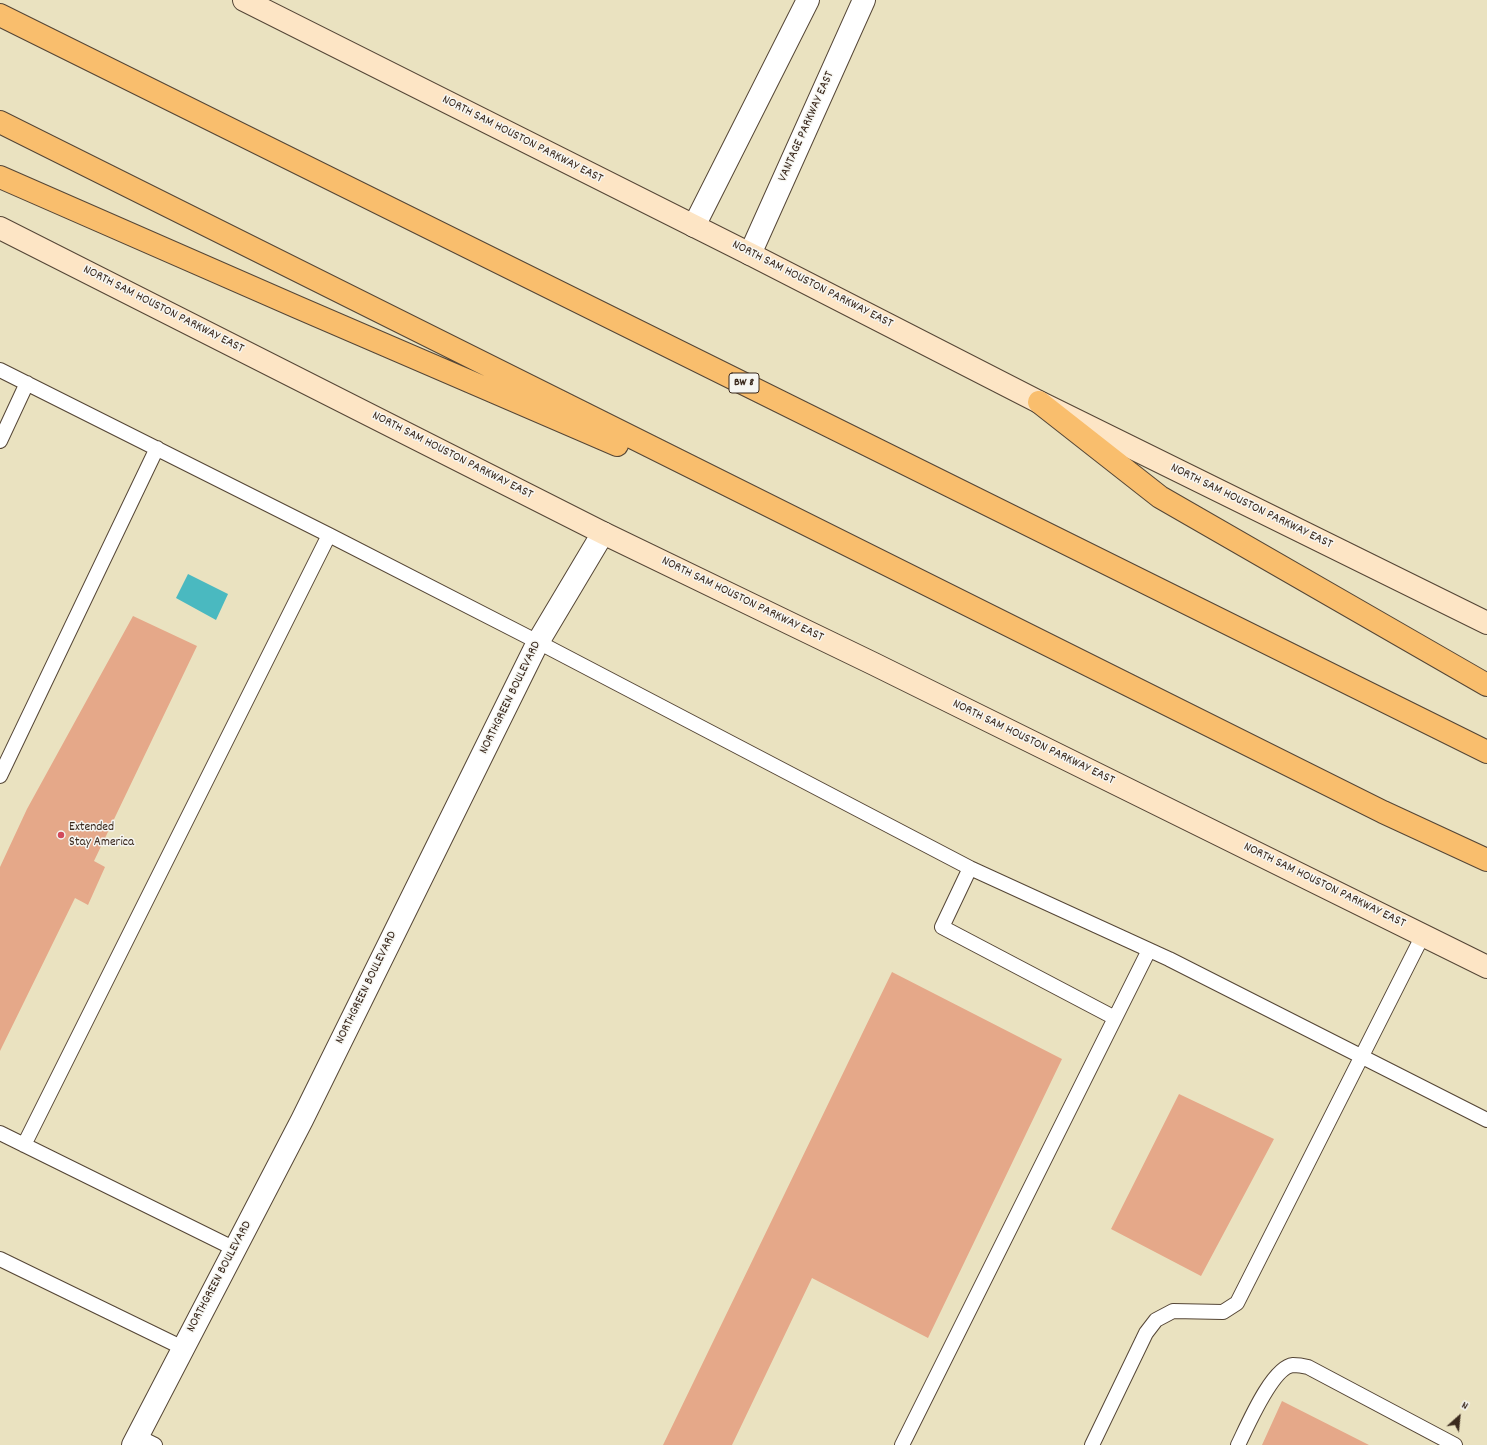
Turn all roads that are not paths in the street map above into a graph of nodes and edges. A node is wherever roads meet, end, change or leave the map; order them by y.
1 (244, 0) edge
2 (808, 0) edge
3 (864, 0) edge
4 (0, 15) edge
5 (0, 122) edge
6 (0, 177) edge
7 (694, 226) junction
8 (0, 228) edge
9 (750, 254) junction
10 (0, 370) edge
11 (27, 384) junction
12 (1038, 402) junction
13 (0, 441) edge
14 (157, 448) junction
15 (603, 533) junction
16 (329, 535) junction
17 (840, 541) junction
18 (1487, 623) edge
19 (538, 642) junction
20 (1487, 685) edge
21 (1487, 752) edge
22 (0, 776) edge
23 (1487, 860) edge
24 (970, 868) junction
25 (1423, 935) junction
26 (1148, 950) junction
27 (1487, 967) edge
28 (1115, 1018) junction
29 (1362, 1057) junction
30 (1487, 1120) edge
31 (0, 1133) edge
32 (24, 1145) junction
33 (235, 1249) junction
34 (0, 1259) edge
35 (183, 1348) junction
36 (142, 1442) edge
37 (902, 1445) edge
38 (1092, 1445) edge
39 (1238, 1445) edge
40 (1455, 1445) edge

1 - 7 main road, NORTH SAM HOUSTON PARKWAY EAST
2 - 7 street
3 - 9 street, VANTAGE PARKWAY EAST
4 - 21 highway, BW 8
5 - 17 highway
6 - 17 highway
7 - 9 main road, NORTH SAM HOUSTON PARKWAY EAST
8 - 15 main road, NORTH SAM HOUSTON PARKWAY EAST
9 - 12 main road, NORTH SAM HOUSTON PARKWAY EAST
10 - 11 lane
11 - 13 lane
11 - 14 lane
12 - 18 main road, NORTH SAM HOUSTON PARKWAY EAST
12 - 20 highway
14 - 16 lane
14 - 22 lane
15 - 19 street, NORTHGREEN BOULEVARD
15 - 25 main road, NORTH SAM HOUSTON PARKWAY EAST
16 - 19 lane
16 - 32 lane
17 - 23 highway
19 - 24 lane
19 - 33 street, NORTHGREEN BOULEVARD
24 - 26 lane
24 - 28 lane
25 - 27 main road, NORTH SAM HOUSTON PARKWAY EAST
25 - 29 lane
26 - 28 lane
26 - 29 lane
28 - 37 lane
29 - 30 lane
29 - 38 lane
31 - 32 lane
32 - 33 lane
33 - 35 street, NORTHGREEN BOULEVARD
34 - 35 lane
35 - 36 street, NORTHGREEN BOULEVARD
39 - 40 lane

